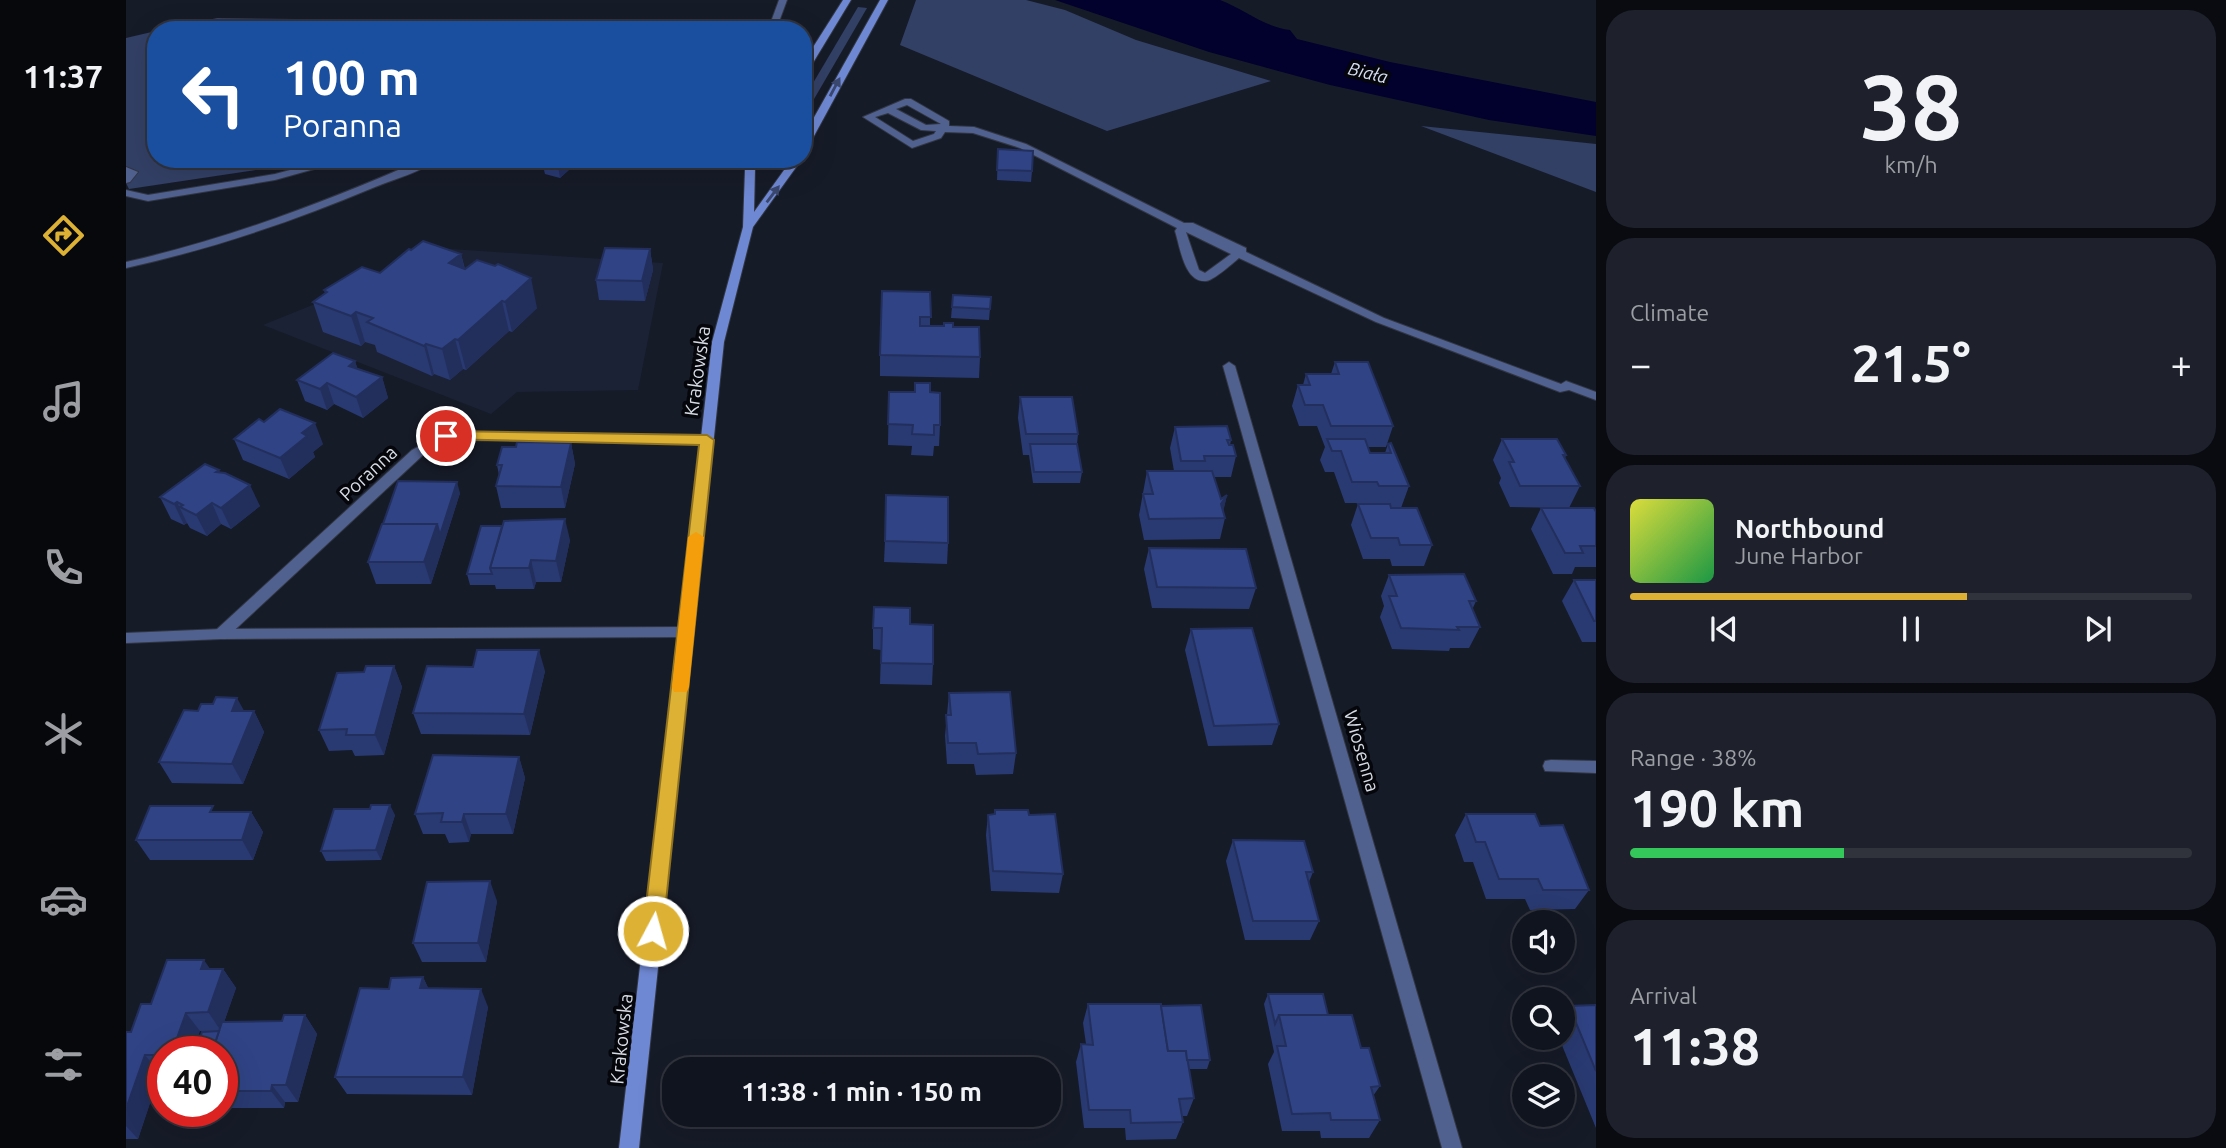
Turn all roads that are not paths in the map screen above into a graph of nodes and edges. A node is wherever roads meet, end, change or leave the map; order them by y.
1 (783, 0) edge
2 (847, 0) edge
3 (883, 2) edge
4 (775, 21) edge
5 (812, 56) edge
6 (890, 110) dead end
7 (942, 129) junction
8 (812, 130) edge
9 (310, 168) edge
10 (411, 168) edge
11 (750, 168) edge
12 (791, 168) edge
13 (126, 170) edge
14 (126, 181) edge
15 (126, 192) edge
16 (748, 227) junction
17 (1185, 228) junction
18 (1239, 253) junction
19 (126, 265) edge
20 (1229, 366) dead end
21 (1547, 372) dead end
22 (1566, 385) junction
23 (1596, 396) edge
24 (707, 440) junction
25 (687, 632) junction
26 (221, 634) junction
27 (126, 638) edge
28 (1551, 766) dead end
29 (1596, 767) edge
30 (629, 1148) edge
31 (1452, 1148) edge

1 - 4 street
2 - 5 street
8 -> 3 street
6 - 7 street
7 - 7 street
7 - 17 street
9 - 15 street
10 - 19 street
11 - 16 street, Krakowska
16 -> 12 street, Krakowska
13 - 14 street
14 - 15 street
16 - 24 street, Krakowska
17 - 18 street
17 - 18 street
18 - 22 street
20 - 31 street, Wiosenna
21 - 22 street
22 - 23 street
24 - 25 street, Krakowska
24 - 26 street, Poranna
25 - 26 street
25 - 30 street, Krakowska
26 - 27 street
28 - 29 street

